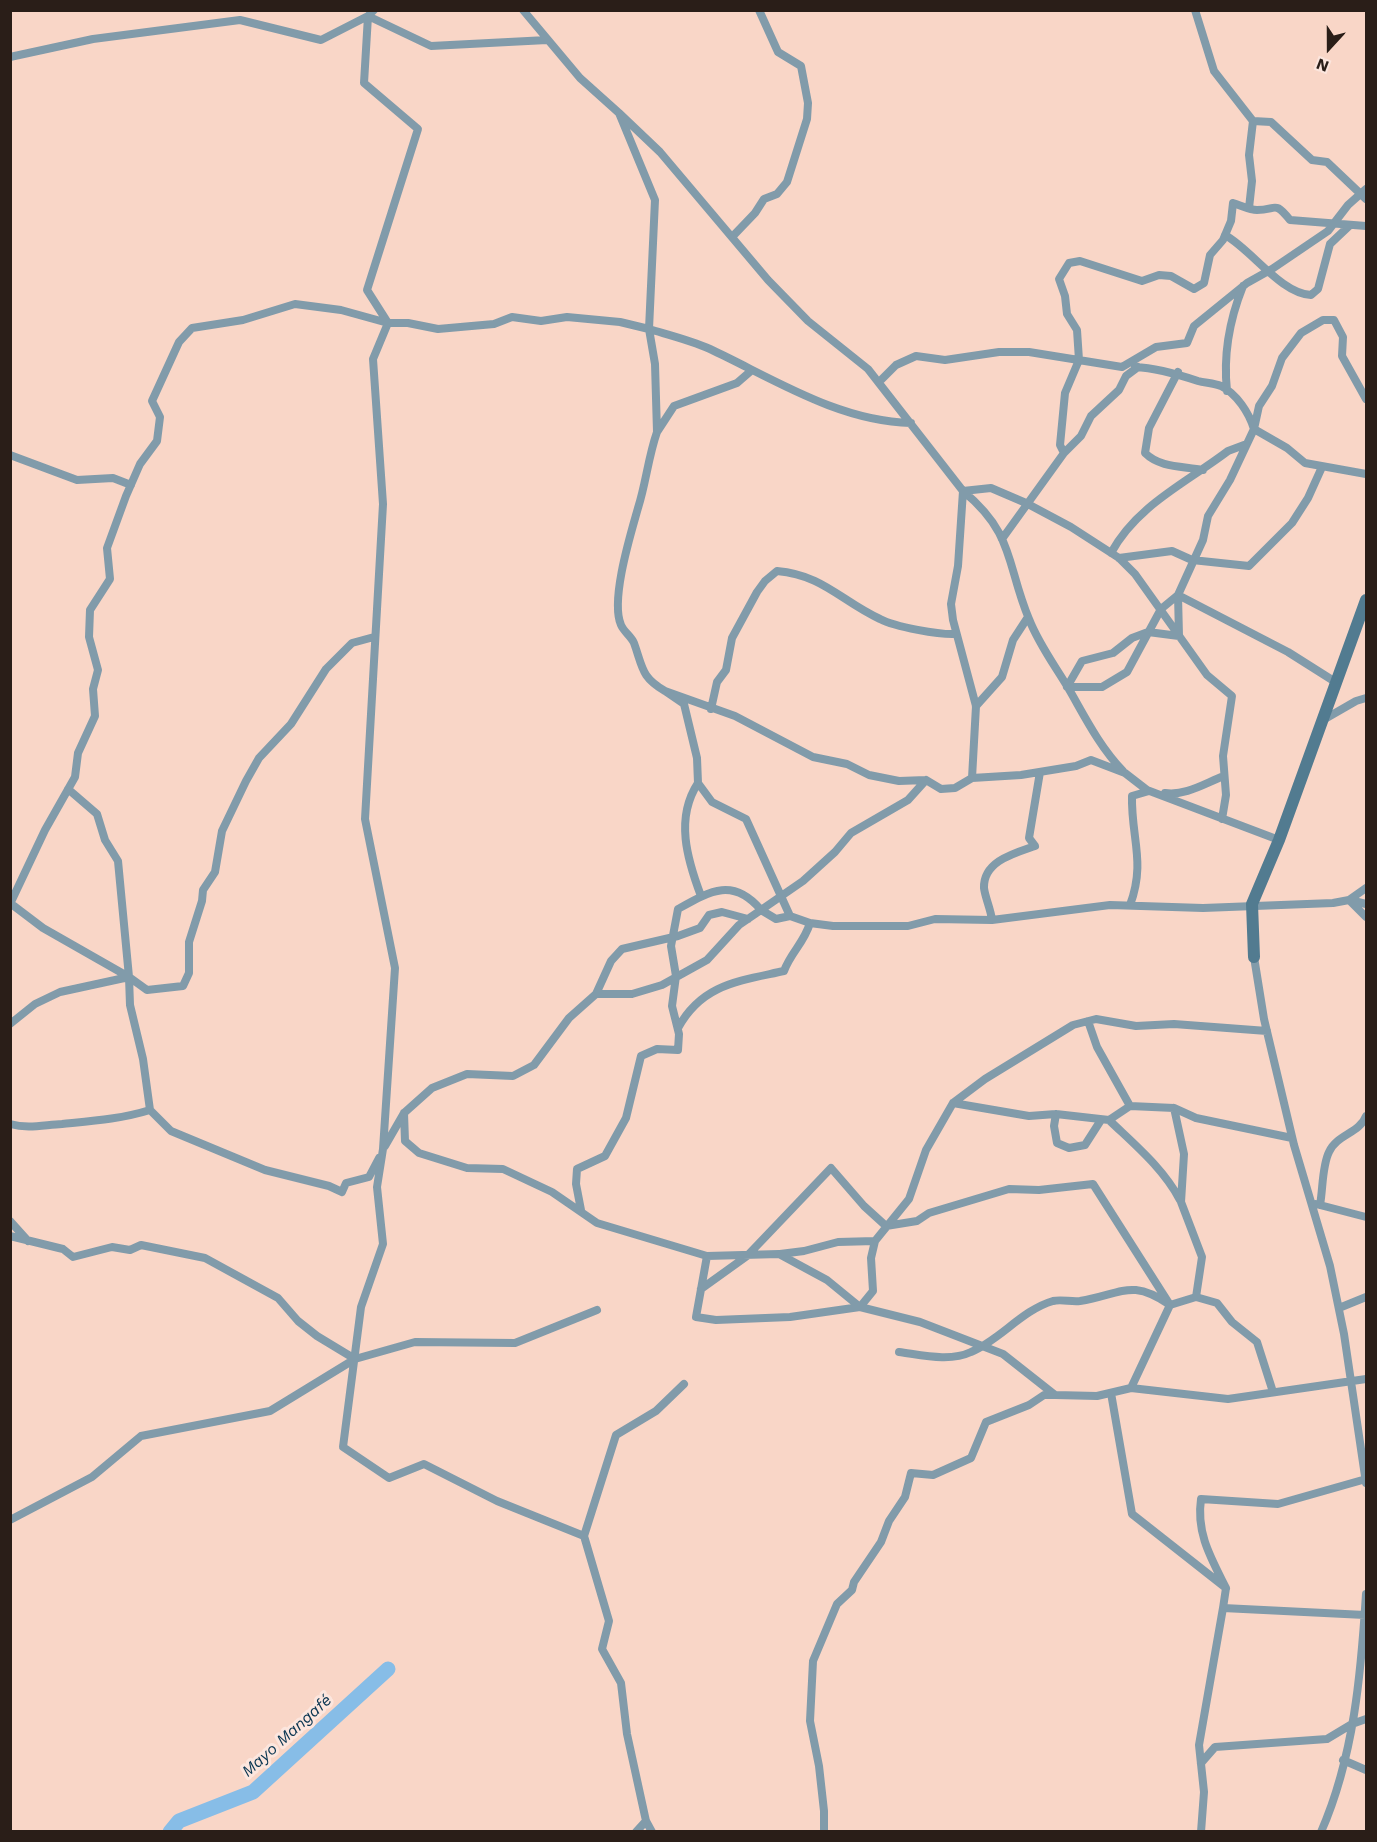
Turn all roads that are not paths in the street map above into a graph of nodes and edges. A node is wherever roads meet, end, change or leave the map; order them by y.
1 (523, 10) edge
2 (759, 10) edge
3 (1195, 10) edge
4 (371, 13) edge
5 (547, 40) junction
6 (10, 57) edge
7 (619, 113) junction
8 (1253, 121) junction
9 (1365, 194) edge
10 (1249, 208) junction
11 (1332, 225) junction
12 (1349, 226) junction
13 (1366, 226) edge
14 (1225, 235) junction
15 (733, 236) junction
16 (1268, 272) junction
17 (1243, 286) junction
18 (388, 323) junction
19 (649, 328) junction
20 (1079, 360) junction
21 (1122, 367) junction
22 (1138, 367) junction
23 (752, 370) junction
24 (1178, 372) junction
25 (879, 382) junction
26 (1227, 391) junction
27 (1366, 399) edge
28 (911, 423) junction
29 (1254, 429) junction
30 (657, 432) junction
31 (1244, 445) junction
32 (1064, 453) junction
33 (10, 455) edge
34 (1322, 467) junction
35 (1203, 470) junction
36 (1366, 474) edge
37 (131, 485) junction
38 (963, 491) junction
39 (1029, 504) junction
40 (1002, 539) junction
41 (1111, 553) junction
42 (1119, 558) junction
43 (1191, 560) junction
44 (1178, 595) junction
45 (1366, 600) edge
46 (1161, 609) junction
47 (1028, 617) junction
48 (1148, 632) junction
49 (956, 634) junction
50 (1179, 636) junction
51 (374, 637) junction
52 (1337, 683) junction
53 (1067, 687) junction
54 (665, 691) junction
55 (1366, 698) edge
56 (976, 706) junction
57 (711, 709) junction
58 (1323, 720) junction
59 (1040, 772) junction
60 (1125, 773) junction
61 (1224, 776) junction
62 (972, 778) junction
63 (926, 780) junction
64 (698, 783) junction
65 (68, 789) junction
66 (1147, 790) junction
67 (1222, 819) junction
68 (1279, 840) junction
69 (1366, 888) edge
70 (701, 896) junction
71 (780, 896) junction
72 (1349, 900) junction
73 (11, 903) edge
74 (1252, 904) junction
75 (1366, 904) edge
76 (1130, 905) junction
77 (761, 910) junction
78 (790, 916) junction
79 (1366, 917) edge
80 (748, 919) junction
81 (992, 920) junction
82 (810, 923) junction
83 (672, 938) junction
84 (1254, 957) joint
85 (129, 976) junction
86 (676, 976) junction
87 (596, 994) junction
88 (1088, 1021) junction
89 (10, 1024) edge
90 (678, 1028) junction
91 (1267, 1031) junction
92 (953, 1103) junction
93 (1130, 1106) junction
94 (1174, 1108) junction
95 (150, 1110) junction
96 (404, 1113) junction
97 (1056, 1114) junction
98 (1366, 1116) edge
99 (1105, 1120) junction
100 (10, 1124) edge
101 (1292, 1138) junction
102 (383, 1149) junction
103 (1181, 1202) junction
104 (1310, 1202) junction
105 (1320, 1205) junction
106 (581, 1210) junction
107 (1366, 1216) edge
108 (10, 1221) edge
109 (886, 1226) junction
110 (10, 1236) edge
111 (28, 1241) junction
112 (875, 1241) junction
113 (779, 1254) junction
114 (707, 1256) junction
115 (747, 1256) junction
116 (701, 1289) junction
117 (1196, 1297) junction
118 (1366, 1297) edge
119 (1170, 1305) junction
120 (860, 1307) junction
121 (1339, 1308) junction
122 (597, 1310) dead end
123 (982, 1346) junction
124 (899, 1352) dead end
125 (355, 1359) junction
126 (1366, 1379) edge
127 (1352, 1382) junction
128 (684, 1384) dead end
129 (1131, 1388) junction
130 (1273, 1392) junction
131 (1111, 1393) junction
132 (1055, 1395) junction
133 (1366, 1481) edge
134 (10, 1520) edge
135 (584, 1536) junction
136 (1226, 1588) junction
137 (1366, 1594) edge
138 (1223, 1608) junction
139 (1365, 1615) junction
140 (1366, 1719) edge
141 (1352, 1724) junction
142 (1343, 1760) junction
143 (1201, 1763) junction
144 (1366, 1770) edge
145 (646, 1821) junction
146 (636, 1832) edge
147 (652, 1832) edge
148 (824, 1832) edge
149 (1200, 1832) edge
150 (1321, 1832) edge

1 - 5 street
2 - 15 street
3 - 8 street
4 - 5 street
4 - 6 street
4 - 18 street
5 - 7 street
7 - 15 street
7 - 19 street
8 - 9 street
8 - 10 street
9 - 11 street
10 - 11 street
10 - 14 street
11 - 12 street
11 - 16 street
12 - 13 street
12 - 16 street
14 - 16 street
14 - 20 street
15 - 25 street
16 - 17 street
17 - 21 street
17 - 26 street
18 - 19 street
18 - 37 street
18 - 51 street
19 - 23 street
19 - 30 street
20 - 21 street
20 - 25 street
20 - 32 street
21 - 22 street
22 - 24 street
22 - 32 street
23 - 28 street
23 - 30 street
24 - 26 street
24 - 35 street
25 - 28 street
26 - 29 street
27 - 29 street
28 - 38 street
29 - 31 street
29 - 34 street
30 - 54 street
31 - 35 street
31 - 43 street
32 - 39 street
33 - 37 street
34 - 36 street
34 - 43 street
35 - 41 street
37 - 65 street
38 - 39 street
38 - 40 street
38 - 49 street
39 - 40 street
39 - 41 street
40 - 47 street
41 - 42 street
42 - 43 street
42 - 46 street
43 - 44 street
44 - 46 street
44 - 50 street
44 - 52 street
45 - 52 main road
46 - 48 street
46 - 50 street
47 - 53 street
47 - 56 street
48 - 50 street
48 - 53 street
48 - 53 street
49 - 56 street
49 - 57 street
50 - 61 street
51 - 85 street
51 - 102 street
52 - 58 main road
53 - 60 street
54 - 57 street
54 - 64 street
55 - 58 street
56 - 62 street
57 - 63 street
58 - 68 main road
59 - 60 street
59 - 62 street
59 - 81 street
60 - 66 street
61 - 66 street
61 - 67 street
62 - 63 street
63 - 71 street
64 - 70 street
64 - 71 street
65 - 73 street
65 - 85 street
66 - 67 street
66 - 76 street
67 - 68 street
68 - 74 main road
69 - 72 street
70 - 77 street
70 - 83 street
71 - 77 street
71 - 78 street
72 - 74 street
72 - 75 street
72 - 79 street
73 - 85 street
74 - 76 street
74 - 84 main road
76 - 81 street
77 - 78 street
77 - 80 street
78 - 82 street
80 - 83 street
80 - 86 street
81 - 82 street
82 - 90 street
83 - 86 street
83 - 87 street
84 - 91 street
85 - 89 street
85 - 95 street
86 - 87 street
86 - 90 street
87 - 96 street
88 - 91 street
88 - 92 street
88 - 93 street
90 - 106 street
91 - 101 street
92 - 97 street
92 - 109 street
93 - 94 street
93 - 99 street
94 - 101 street
94 - 103 street
95 - 100 street
95 - 102 street
96 - 102 street
96 - 106 street
97 - 99 street
97 - 99 street
98 - 105 street
99 - 103 street
101 - 104 street
102 - 125 street
103 - 117 street
104 - 105 street
104 - 121 street
105 - 107 street
106 - 114 street
108 - 111 street
109 - 112 street
109 - 115 street
109 - 119 street
110 - 111 street
111 - 125 street
112 - 113 street
112 - 120 street
113 - 115 street
113 - 120 street
114 - 115 street
114 - 116 street
115 - 116 street
116 - 120 street
117 - 119 street
117 - 130 street
118 - 121 street
119 - 123 street
119 - 129 street
120 - 123 street
121 - 127 street
122 - 125 street
123 - 124 street
123 - 132 street
125 - 134 street
125 - 135 street
126 - 127 street
127 - 130 street
127 - 133 street
128 - 135 street
129 - 130 street
129 - 131 street
131 - 132 street
131 - 136 street
132 - 148 street
133 - 136 street
135 - 145 street
136 - 138 street
137 - 139 street
138 - 139 street
138 - 143 street
139 - 141 street
140 - 141 street
141 - 142 street
141 - 143 street
142 - 144 street
142 - 150 street
143 - 149 street
145 - 146 street
145 - 147 street

